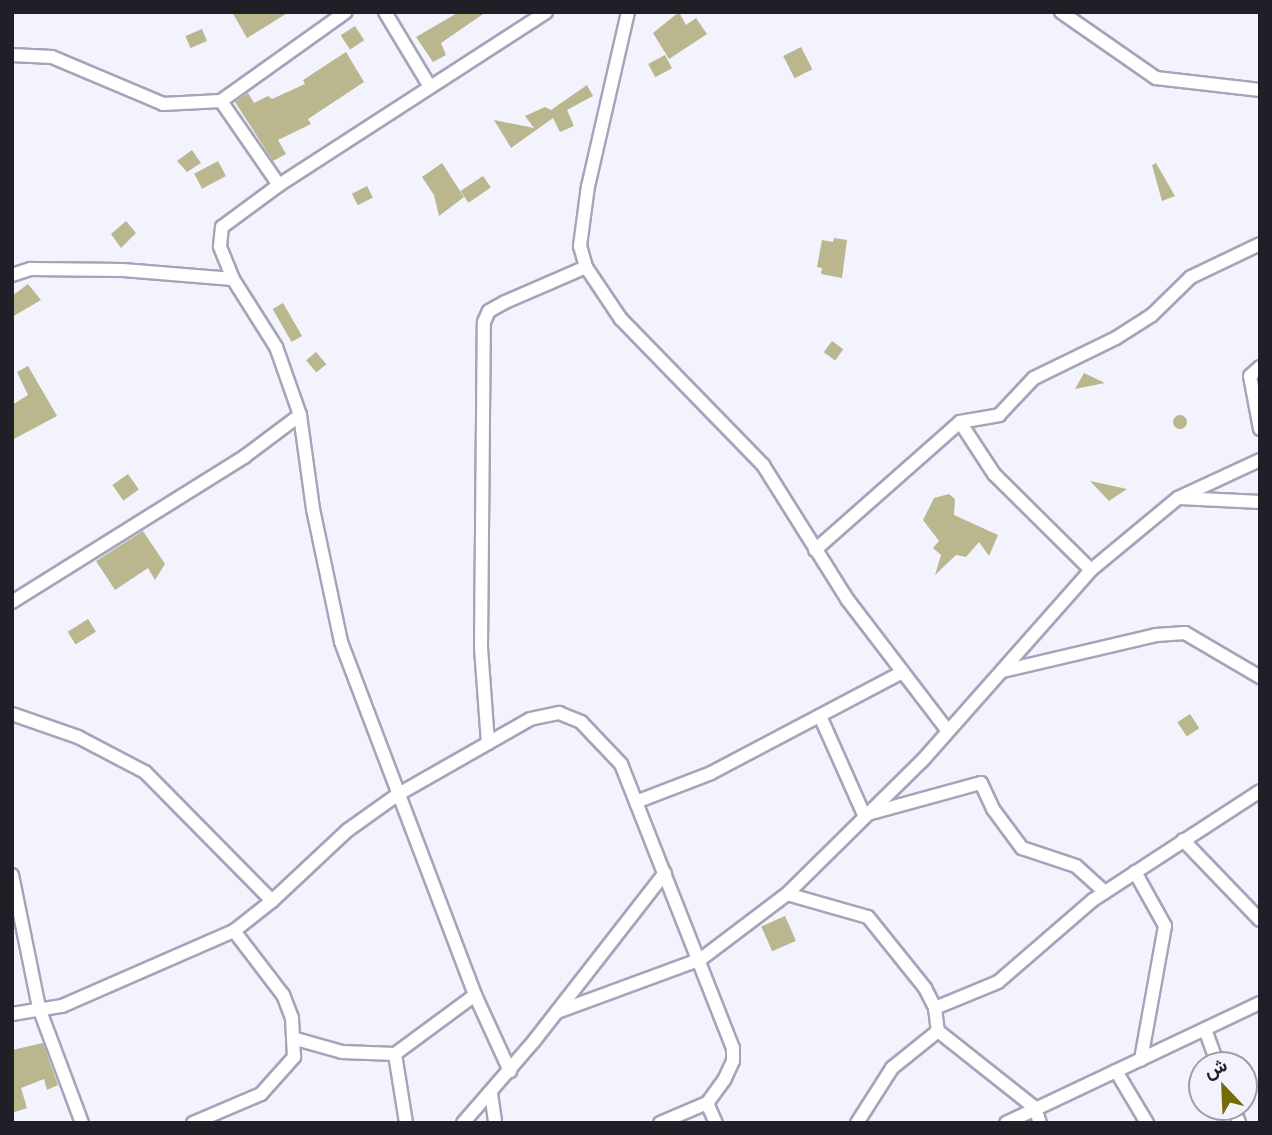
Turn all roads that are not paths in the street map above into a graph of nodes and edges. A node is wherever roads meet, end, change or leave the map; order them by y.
1 (346, 12) edge
2 (385, 12) edge
3 (546, 12) edge
4 (628, 12) edge
5 (1061, 12) edge
6 (12, 55) edge
7 (430, 87) junction
8 (1260, 90) edge
9 (221, 100) junction
10 (279, 185) junction
11 (1260, 244) edge
12 (586, 267) junction
13 (12, 275) edge
14 (233, 279) junction
15 (1260, 367) edge
16 (300, 415) junction
17 (960, 422) junction
18 (1260, 429) edge
19 (1260, 460) edge
20 (1178, 498) junction
21 (1260, 502) edge
22 (815, 550) junction
23 (1091, 570) junction
24 (12, 602) edge
25 (1003, 671) junction
26 (901, 673) junction
27 (1260, 677) edge
28 (12, 714) edge
29 (820, 716) junction
30 (948, 731) junction
31 (488, 743) junction
32 (1260, 791) edge
33 (397, 795) junction
34 (636, 802) junction
35 (863, 815) junction
36 (1183, 840) junction
37 (1135, 872) junction
38 (665, 873) junction
39 (12, 875) edge
40 (1105, 892) junction
41 (787, 894) junction
42 (272, 901) junction
43 (1260, 920) edge
44 (234, 930) junction
45 (701, 959) junction
46 (475, 995) junction
47 (1260, 1003) edge
48 (935, 1007) junction
49 (39, 1008) junction
50 (557, 1012) junction
51 (12, 1014) edge
52 (938, 1031) junction
53 (1206, 1032) junction
54 (296, 1040) junction
55 (1213, 1051) edge
56 (395, 1054) junction
57 (1141, 1060) junction
58 (510, 1071) junction
59 (1116, 1071) junction
60 (491, 1093) junction
61 (707, 1103) junction
62 (1035, 1108) junction
63 (82, 1123) edge
64 (193, 1123) edge
65 (407, 1123) edge
66 (463, 1123) edge
67 (495, 1123) edge
68 (660, 1123) edge
69 (716, 1123) edge
70 (857, 1123) edge
71 (1006, 1123) edge
72 (1040, 1123) edge
73 (1147, 1123) edge

1 - 9 street
2 - 7 street
3 - 7 street
4 - 12 street
5 - 8 street
6 - 9 street
7 - 10 street
9 - 10 street
10 - 14 street
11 - 17 street
12 - 22 street
12 - 31 street
13 - 14 street
14 - 16 street
15 - 18 street
16 - 24 street
16 - 33 street
17 - 22 street
17 - 23 street
19 - 20 street
20 - 21 street
20 - 23 street
22 - 26 street
23 - 25 street
25 - 27 street
25 - 30 street
26 - 29 street
26 - 30 street
28 - 42 street
29 - 34 street
29 - 35 street
30 - 35 street
31 - 33 street
31 - 34 street
32 - 36 street
33 - 42 street
33 - 46 street
34 - 38 street
35 - 40 street
35 - 41 street
36 - 37 street
36 - 43 street
37 - 40 street
37 - 57 street
38 - 45 street
38 - 50 street
39 - 49 street
40 - 48 street
41 - 45 street
41 - 48 street
42 - 44 street
44 - 49 street
44 - 54 street
45 - 50 street
45 - 61 street
46 - 56 street
46 - 58 street
47 - 53 street
48 - 52 street
49 - 51 street
49 - 63 street
50 - 58 street
52 - 62 street
52 - 70 street
53 - 55 street
53 - 57 street
54 - 56 street
54 - 64 street
56 - 65 street
57 - 59 street
58 - 60 street
59 - 62 street
59 - 73 street
60 - 66 street
60 - 67 street
61 - 68 street
61 - 69 street
62 - 71 street
62 - 72 street

